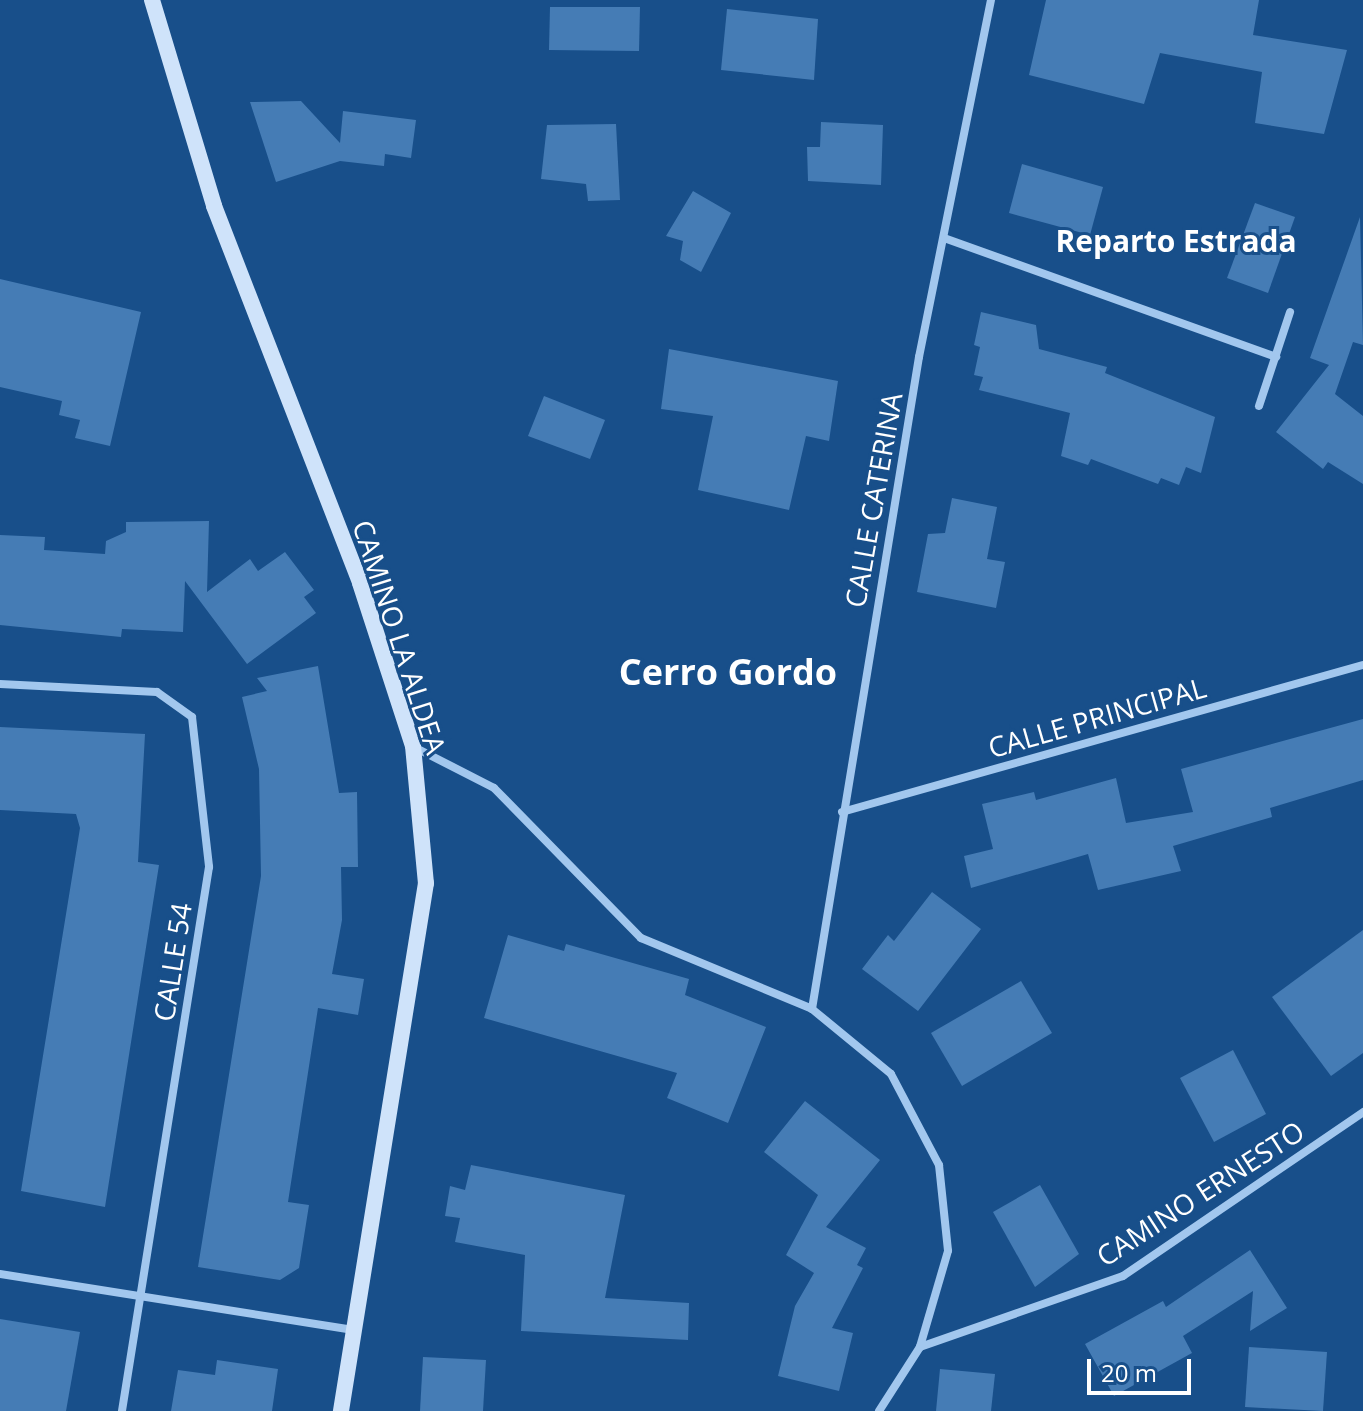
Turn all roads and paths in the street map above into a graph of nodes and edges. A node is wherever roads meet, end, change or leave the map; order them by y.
1 (152, 0) edge
2 (991, 0) edge
3 (944, 238) junction
4 (1290, 312) dead end
5 (1276, 357) junction
6 (1259, 406) dead end
7 (1363, 665) edge
8 (0, 684) edge
9 (413, 746) junction
10 (842, 812) junction
11 (812, 1009) junction
12 (1363, 1112) edge
13 (0, 1274) edge
14 (141, 1297) junction
15 (355, 1330) junction
16 (920, 1347) junction
17 (122, 1411) edge
18 (341, 1411) edge
19 (879, 1411) edge

1 - 9 street, CAMINO LA ALDEA
2 - 3 street, CALLE CATERINA
3 - 5 street
3 - 10 street, CALLE CATERINA
4 - 5 street
5 - 6 street
7 - 10 street, CALLE PRINCIPAL
8 - 14 street, CALLE 54
9 - 11 street
9 - 15 street, CAMINO LA ALDEA
10 - 11 street, CALLE CATERINA
11 - 16 street
12 - 16 street, CAMINO ERNESTO
13 - 14 street
14 - 15 street
14 - 17 street, CALLE 54
15 - 18 street, CAMINO LA ALDEA
16 - 19 street

